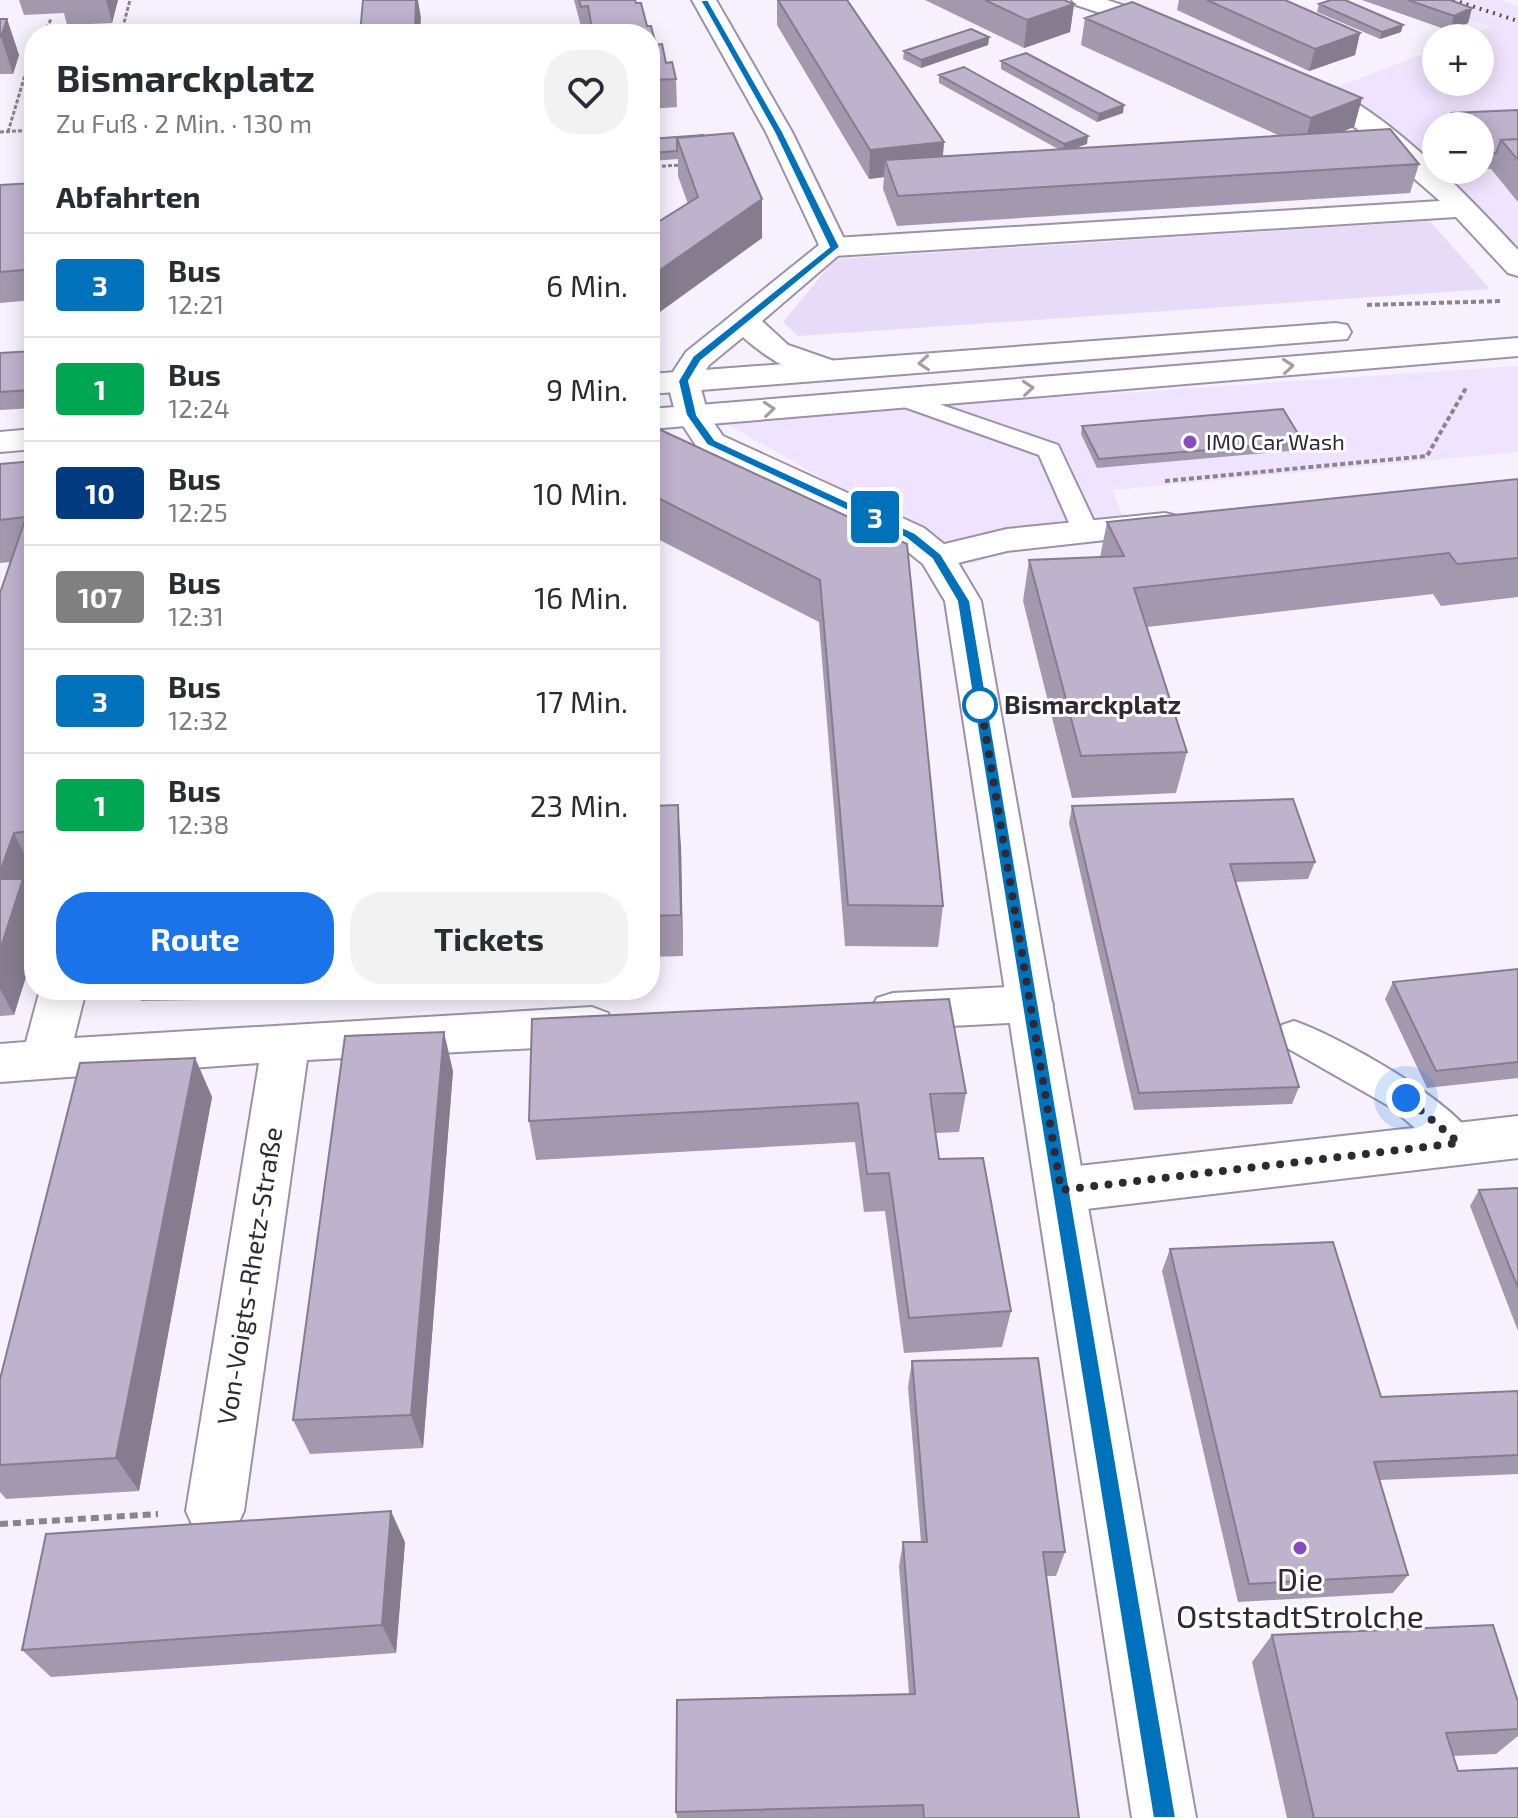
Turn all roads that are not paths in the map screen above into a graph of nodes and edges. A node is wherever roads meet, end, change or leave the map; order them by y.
1 (704, 0) edge
2 (1084, 0) edge
3 (1193, 37) edge
4 (1275, 74) edge
5 (1464, 208) junction
6 (834, 247) junction
7 (1518, 267) edge
8 (1518, 318) edge
9 (744, 321) junction
10 (1439, 324) dead end
11 (1359, 330) dead end
12 (1518, 347) edge
13 (829, 370) junction
14 (683, 381) junction
15 (660, 383) edge
16 (901, 398) junction
17 (692, 415) junction
18 (660, 418) edge
19 (24, 440) edge
20 (0, 442) edge
21 (24, 469) edge
22 (0, 471) edge
23 (1191, 522) edge
24 (1086, 532) junction
25 (937, 557) junction
26 (57, 1000) edge
27 (1030, 1004) junction
28 (856, 1013) edge
29 (634, 1024) edge
30 (1294, 1035) dead end
31 (286, 1042) junction
32 (22, 1062) edge
33 (1518, 1137) edge
34 (1459, 1143) junction
35 (1061, 1190) junction
36 (215, 1511) road end
37 (1164, 1818) edge

1 - 6 street
2 - 3 street
4 - 5 street
5 - 6 street
5 - 7 street
6 - 9 street
8 - 10 street
9 - 13 street
9 - 14 street
11 -> 13 street
16 -> 12 street
13 - 14 street
14 - 15 street
14 - 17 street
17 -> 16 street
16 - 24 lane
17 - 18 street
17 - 25 street
19 - 20 street
21 - 22 street
23 - 24 street
24 - 25 street
25 - 27 street
26 - 32 street
27 - 28 street
27 - 35 street
29 - 31 street
30 - 34 lane
31 - 32 street
31 - 36 street, Von-Voigts-Rhetz-Straße
33 - 34 street
34 - 35 street
35 - 37 street

